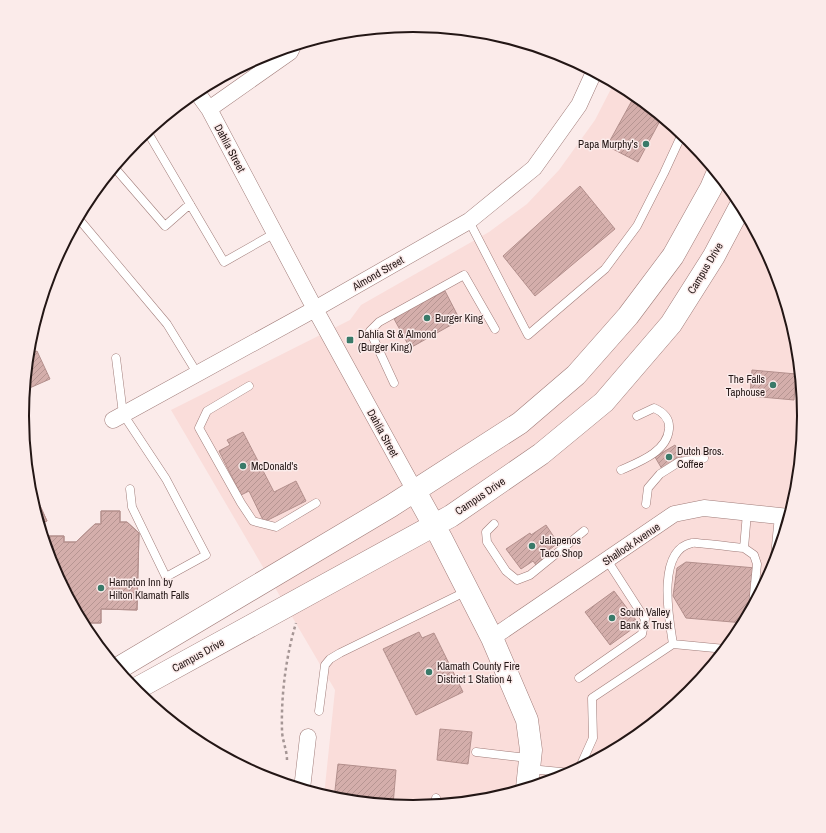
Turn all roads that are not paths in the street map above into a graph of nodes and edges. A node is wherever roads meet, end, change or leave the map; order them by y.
1 (287, 54) edge
2 (592, 77) edge
3 (200, 97) edge
4 (209, 109) junction
5 (150, 137) edge
6 (679, 140) edge
7 (118, 171) edge
8 (715, 179) edge
9 (190, 204) junction
10 (737, 212) edge
11 (468, 221) junction
12 (81, 222) edge
13 (275, 233) junction
14 (314, 309) junction
15 (495, 329) dead end
16 (116, 358) dead end
17 (197, 373) junction
18 (394, 383) dead end
19 (249, 386) dead end
20 (637, 416) dead end
21 (118, 417) junction
22 (704, 458) dead end
23 (621, 470) dead end
24 (130, 489) dead end
25 (415, 491) junction
26 (316, 503) dead end
27 (646, 504) dead end
28 (747, 513) junction
29 (784, 517) edge
30 (494, 524) dead end
31 (433, 526) junction
32 (584, 531) dead end
33 (744, 548) junction
34 (607, 560) junction
35 (467, 591) junction
36 (754, 592) edge
37 (492, 638) junction
38 (673, 644) junction
39 (719, 648) edge
40 (121, 666) edge
41 (579, 678) dead end
42 (140, 687) edge
43 (319, 711) dead end
44 (308, 737) dead end
45 (476, 752) dead end
46 (583, 761) edge
47 (529, 772) edge
48 (556, 773) edge
49 (303, 784) edge

1 - 4 street
2 - 11 street, Almond Street
3 - 4 street, Dahlia Street
4 - 13 street, Dahlia Street
5 - 9 lane
6 - 11 lane
7 - 9 lane
8 - 25 street
9 - 13 lane
10 - 31 street, Campus Drive
11 - 14 street, Almond Street
12 - 17 lane
13 - 14 street, Dahlia Street
14 - 17 street, Almond Street
14 - 25 street, Dahlia Street
15 - 18 lane
16 - 21 lane
17 - 21 street, Almond Street
19 - 26 lane
20 - 23 lane
21 - 24 lane
22 - 27 lane
25 - 31 street, Dahlia Street
25 - 40 street
28 - 29 street, Shallock Avenue
28 - 33 lane
28 - 34 street, Shallock Avenue
30 - 32 lane
31 - 35 street, Dahlia Street
31 - 42 street, Campus Drive
33 - 36 lane
33 - 38 lane
34 - 37 street, Shallock Avenue
34 - 41 lane
35 - 37 street, Dahlia Street
35 - 43 lane
37 - 47 street, Dahlia Street
38 - 39 lane
38 - 46 lane
44 - 49 street
45 - 47 lane
47 - 48 lane

